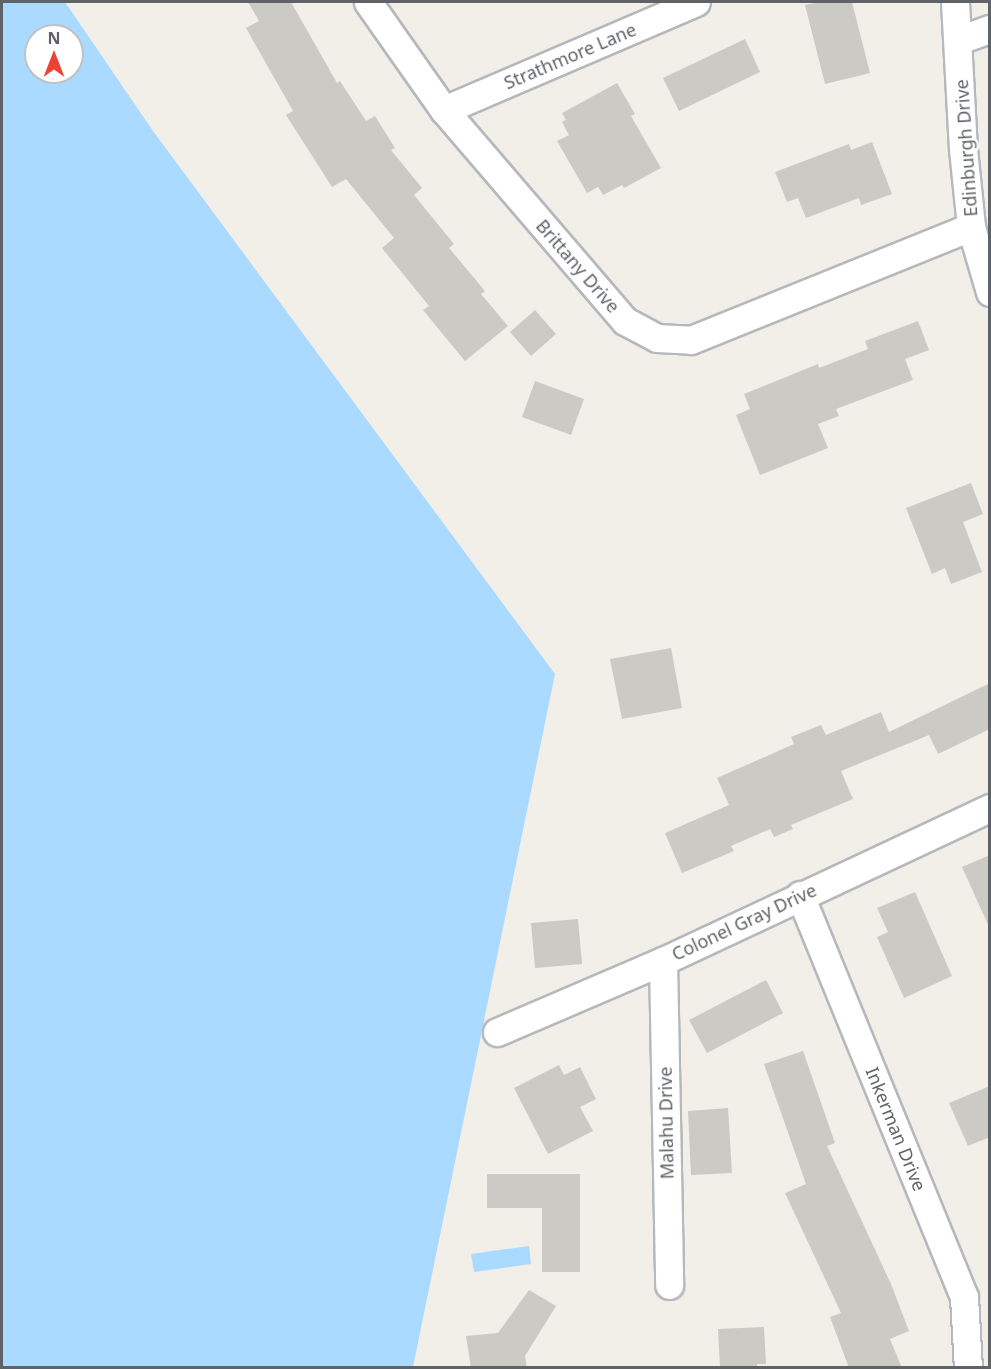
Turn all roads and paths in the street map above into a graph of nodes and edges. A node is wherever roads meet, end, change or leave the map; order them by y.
1 (368, 2) edge
2 (696, 2) edge
3 (955, 2) edge
4 (990, 29) edge
5 (959, 40) junction
6 (444, 110) junction
7 (971, 227) junction
8 (990, 292) edge
9 (990, 808) edge
10 (800, 895) junction
11 (663, 961) junction
12 (497, 1032) dead end
13 (669, 1285) dead end
14 (968, 1368) edge

1 - 6 street, Brittany Drive
2 - 6 street, Strathmore Lane
3 - 5 street, Edinburgh Drive
4 - 5 street
5 - 7 street, Edinburgh Drive
6 - 7 street, Brittany Drive
7 - 8 street, Edinburgh Drive
9 - 10 street, Colonel Gray Drive
10 - 11 street, Colonel Gray Drive
10 - 14 street, Inkerman Drive
11 - 12 street, Colonel Gray Drive
11 - 13 street, Malahu Drive

